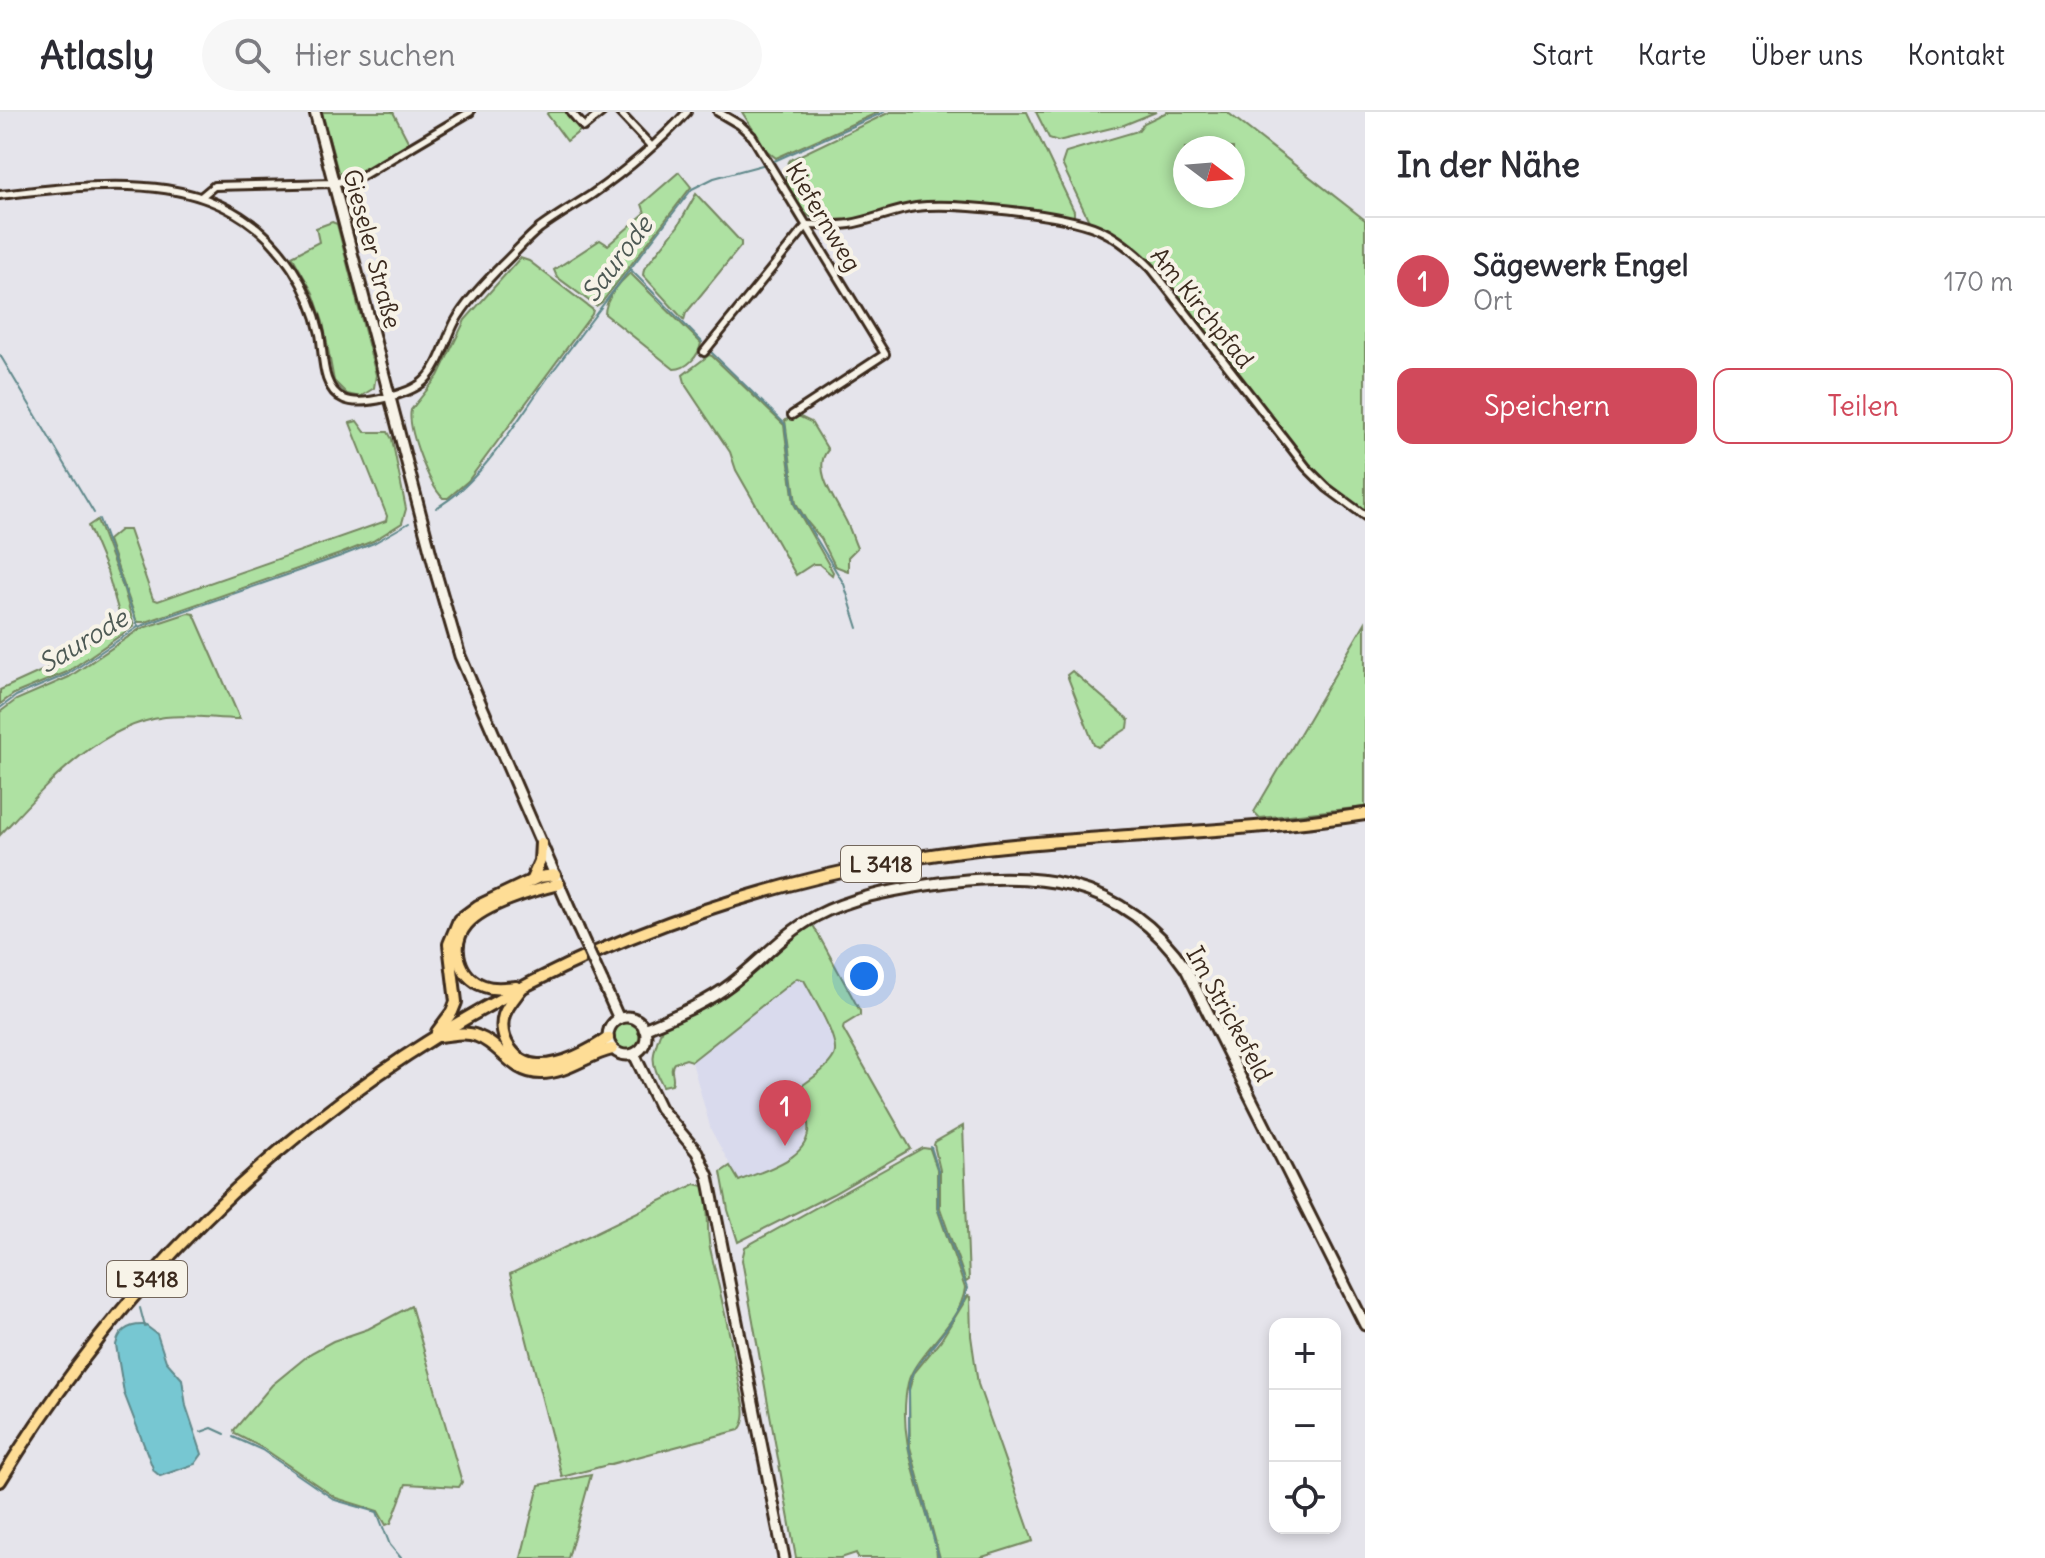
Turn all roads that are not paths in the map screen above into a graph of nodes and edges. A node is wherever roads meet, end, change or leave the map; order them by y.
1 (315, 112) edge
2 (470, 112) edge
3 (571, 112) edge
4 (602, 112) edge
5 (619, 112) edge
6 (687, 112) edge
7 (718, 112) edge
8 (651, 146) junction
9 (334, 183) junction
10 (0, 195) edge
11 (202, 196) junction
12 (807, 225) junction
13 (704, 352) dead end
14 (390, 396) junction
15 (792, 415) dead end
16 (1365, 516) edge
17 (1365, 814) edge
18 (541, 843) junction
19 (557, 879) junction
20 (530, 881) junction
21 (522, 987) junction
22 (619, 1019) junction
23 (644, 1029) junction
24 (433, 1037) junction
25 (610, 1044) junction
26 (634, 1054) junction
27 (1365, 1325) edge
28 (0, 1481) edge
29 (784, 1558) edge

1 - 9 main road, Gieseler Straße
2 - 9 street
3 - 4 street
5 - 8 street
6 - 8 street
7 - 12 street, Kiefernweg
8 - 14 street
9 - 11 street
9 - 14 main road, Gieseler Straße
10 - 11 street
11 - 14 street
12 - 13 street
12 - 15 street, Kiefernweg
12 - 16 street, Am Kirchpfad
14 - 18 main road, Gieseler Straße
17 - 21 main road, L 3418
18 - 19 main road, Gieseler Straße
18 - 20 main road
19 - 20 main road, L 3418
19 - 21 main road, L 3418
19 - 22 main road, Gieseler Straße, bridge
20 - 24 main road, L 3418
21 - 24 main road, L 3418
21 - 25 main road
22 - 23 main road
22 - 25 main road
23 - 26 main road
23 - 27 main road, Im Strickefeld
24 - 25 main road
24 - 28 main road, L 3418
25 - 26 main road
26 - 29 main road

